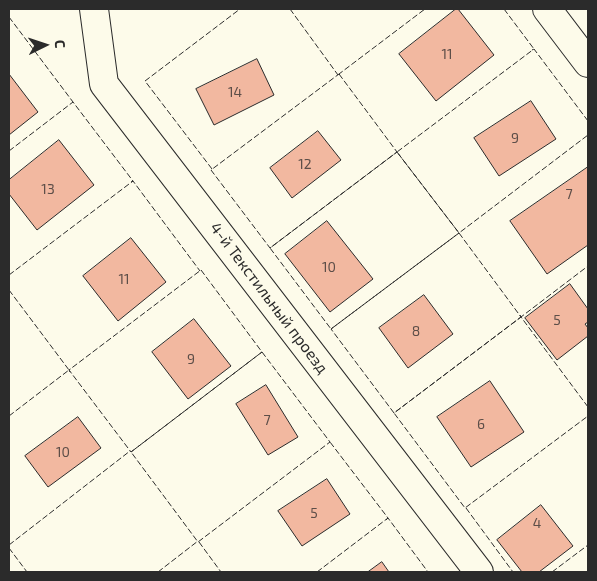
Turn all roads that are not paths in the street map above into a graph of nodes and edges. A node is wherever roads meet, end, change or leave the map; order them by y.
1 (94, 9) edge
2 (547, 9) edge
3 (588, 63) edge
4 (479, 572) edge

1 - 4 street, 4-й Текстильный проезд
2 - 3 street

